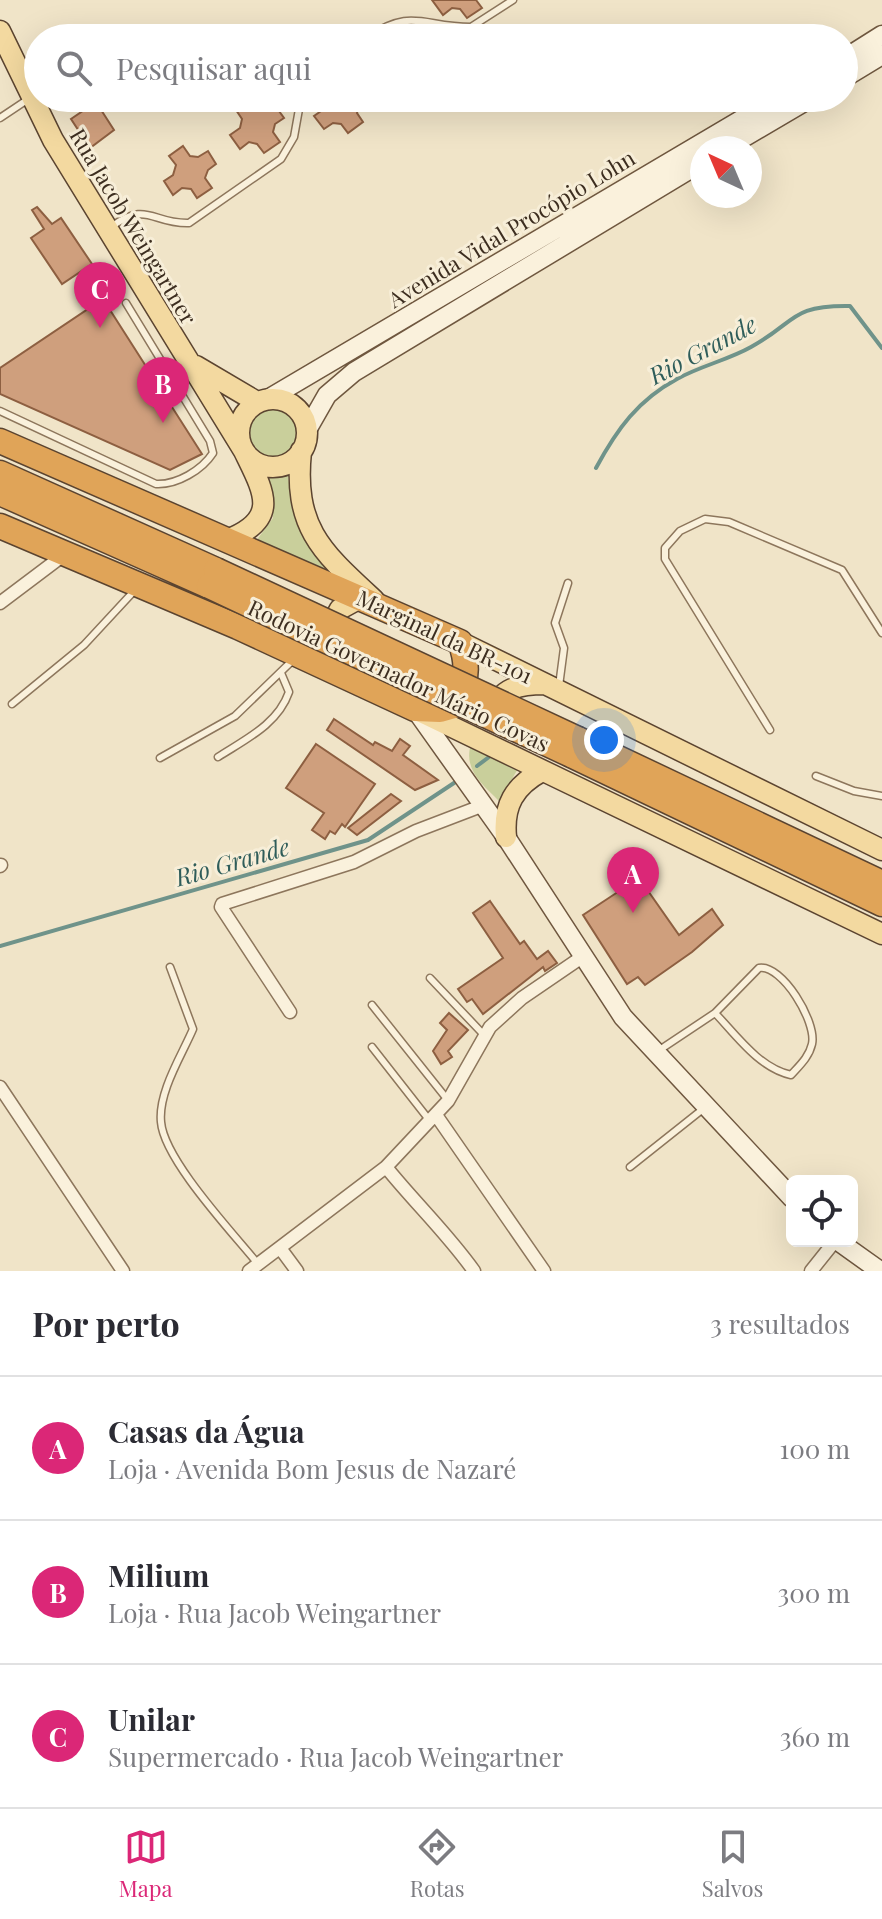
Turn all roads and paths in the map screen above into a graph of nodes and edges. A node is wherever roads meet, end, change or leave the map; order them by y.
1 (513, 0) edge
2 (388, 24) edge
3 (452, 24) edge
4 (476, 24) edge
5 (0, 31) edge
6 (882, 35) edge
7 (858, 50) edge
8 (882, 55) edge
9 (858, 70) edge
10 (24, 83) edge
11 (24, 103) edge
12 (39, 112) edge
13 (298, 112) edge
14 (754, 112) edge
15 (787, 112) edge
16 (0, 118) edge
17 (746, 136) edge
18 (690, 169) edge
19 (108, 229) junction
20 (126, 303) dead end
21 (187, 359) junction
22 (263, 400) junction
23 (1, 413) edge
24 (307, 430) junction
25 (0, 441) edge
26 (244, 451) junction
27 (301, 451) junction
28 (0, 473) edge
29 (0, 493) edge
30 (0, 526) edge
31 (227, 540) junction
32 (65, 554) junction
33 (273, 559) junction
34 (213, 578) junction
35 (568, 583) dead end
36 (138, 585) junction
37 (369, 600) junction
38 (0, 603) edge
39 (238, 627) junction
40 (882, 633) edge
41 (460, 642) junction
42 (298, 655) junction
43 (333, 671) junction
44 (281, 673) junction
45 (552, 687) junction
46 (12, 704) dead end
47 (415, 709) junction
48 (456, 718) junction
49 (770, 730) dead end
50 (575, 747) junction
51 (218, 757) dead end
52 (160, 758) dead end
53 (517, 758) junction
54 (542, 771) junction
55 (460, 772) junction
56 (816, 776) dead end
57 (882, 796) edge
58 (484, 805) junction
59 (506, 837) junction
60 (755, 843) junction
61 (882, 850) edge
62 (882, 883) edge
63 (882, 904) edge
64 (882, 922) edge
65 (882, 934) edge
66 (582, 957) junction
67 (170, 967) dead end
68 (430, 978) dead end
69 (372, 1005) dead end
70 (290, 1012) dead end
71 (715, 1013) junction
72 (484, 1035) junction
73 (372, 1047) dead end
74 (655, 1053) junction
75 (0, 1087) edge
76 (448, 1101) junction
77 (706, 1107) junction
78 (433, 1118) junction
79 (386, 1167) junction
80 (630, 1167) dead end
81 (786, 1192) edge
82 (832, 1247) edge
83 (846, 1247) edge
84 (280, 1248) junction
85 (254, 1268) edge
86 (123, 1271) edge
87 (297, 1271) edge
88 (474, 1271) edge
89 (544, 1271) edge
90 (811, 1271) edge
91 (880, 1271) edge

1 - 4 lane
2 - 3 lane
5 - 10 main road, Rua Jacob Weingartner
6 - 7 street
8 - 9 street
11 - 16 lane
12 - 19 main road, Rua Jacob Weingartner
13 - 19 lane
14 - 22 street, Avenida Vidal Procópio Lohn
15 - 17 street
18 - 24 street, Avenida Vidal Procópio Lohn
19 - 21 main road, Rua Jacob Weingartner
20 - 23 lane
21 - 22 main road, Rua Jacob Weingartner
21 - 26 main road, Rua Jacob Weingartner
22 - 24 main road
22 - 26 main road
24 - 27 main road
25 - 31 highway, Marginal da BR-101
26 - 27 main road
26 - 31 main road, Rua Jacob Weingartner
27 - 37 main road
28 - 34 highway, Rodovia Governador Mário Covas
29 - 34 highway, Rodovia Governador Mário Covas
30 - 32 highway
31 - 33 highway, Marginal da BR-101
32 - 36 highway
32 - 38 street
33 - 37 highway, Marginal da BR-101
33 - 39 highway
34 - 50 highway, Rodovia Governador Mário Covas, bridge
35 - 45 lane
36 - 39 highway
36 - 46 lane
37 - 41 highway, Marginal da BR-101
37 - 43 main road
39 - 42 highway
40 - 49 lane
41 - 45 main road, Marginal da BR-101
41 - 48 highway
42 - 43 highway
42 - 44 lane
43 - 47 highway
44 - 51 lane
44 - 52 lane
45 - 53 main road
45 - 61 main road, Marginal da BR-101
47 - 48 highway
47 - 55 street
48 - 53 main road
48 - 55 street
50 - 60 highway, Rodovia Governador Mário Covas
50 - 62 highway, Rodovia Governador Mário Covas
53 - 54 main road
54 - 59 main road
54 - 65 main road
55 - 58 street
56 - 57 lane
58 - 59 street
58 - 70 street
59 - 66 street
60 - 63 highway, Rodovia Governador Mário Covas
60 - 64 highway
66 - 72 street
66 - 74 street
67 - 85 lane
68 - 72 lane
69 - 76 lane
71 - 71 lane
71 - 74 lane
72 - 76 street
73 - 78 lane
74 - 77 street
75 - 86 street
76 - 78 street
77 - 80 lane
77 - 81 street
78 - 79 street
78 - 89 street
79 - 84 street
79 - 88 street
82 - 90 street
83 - 91 street
84 - 85 street
84 - 87 street

